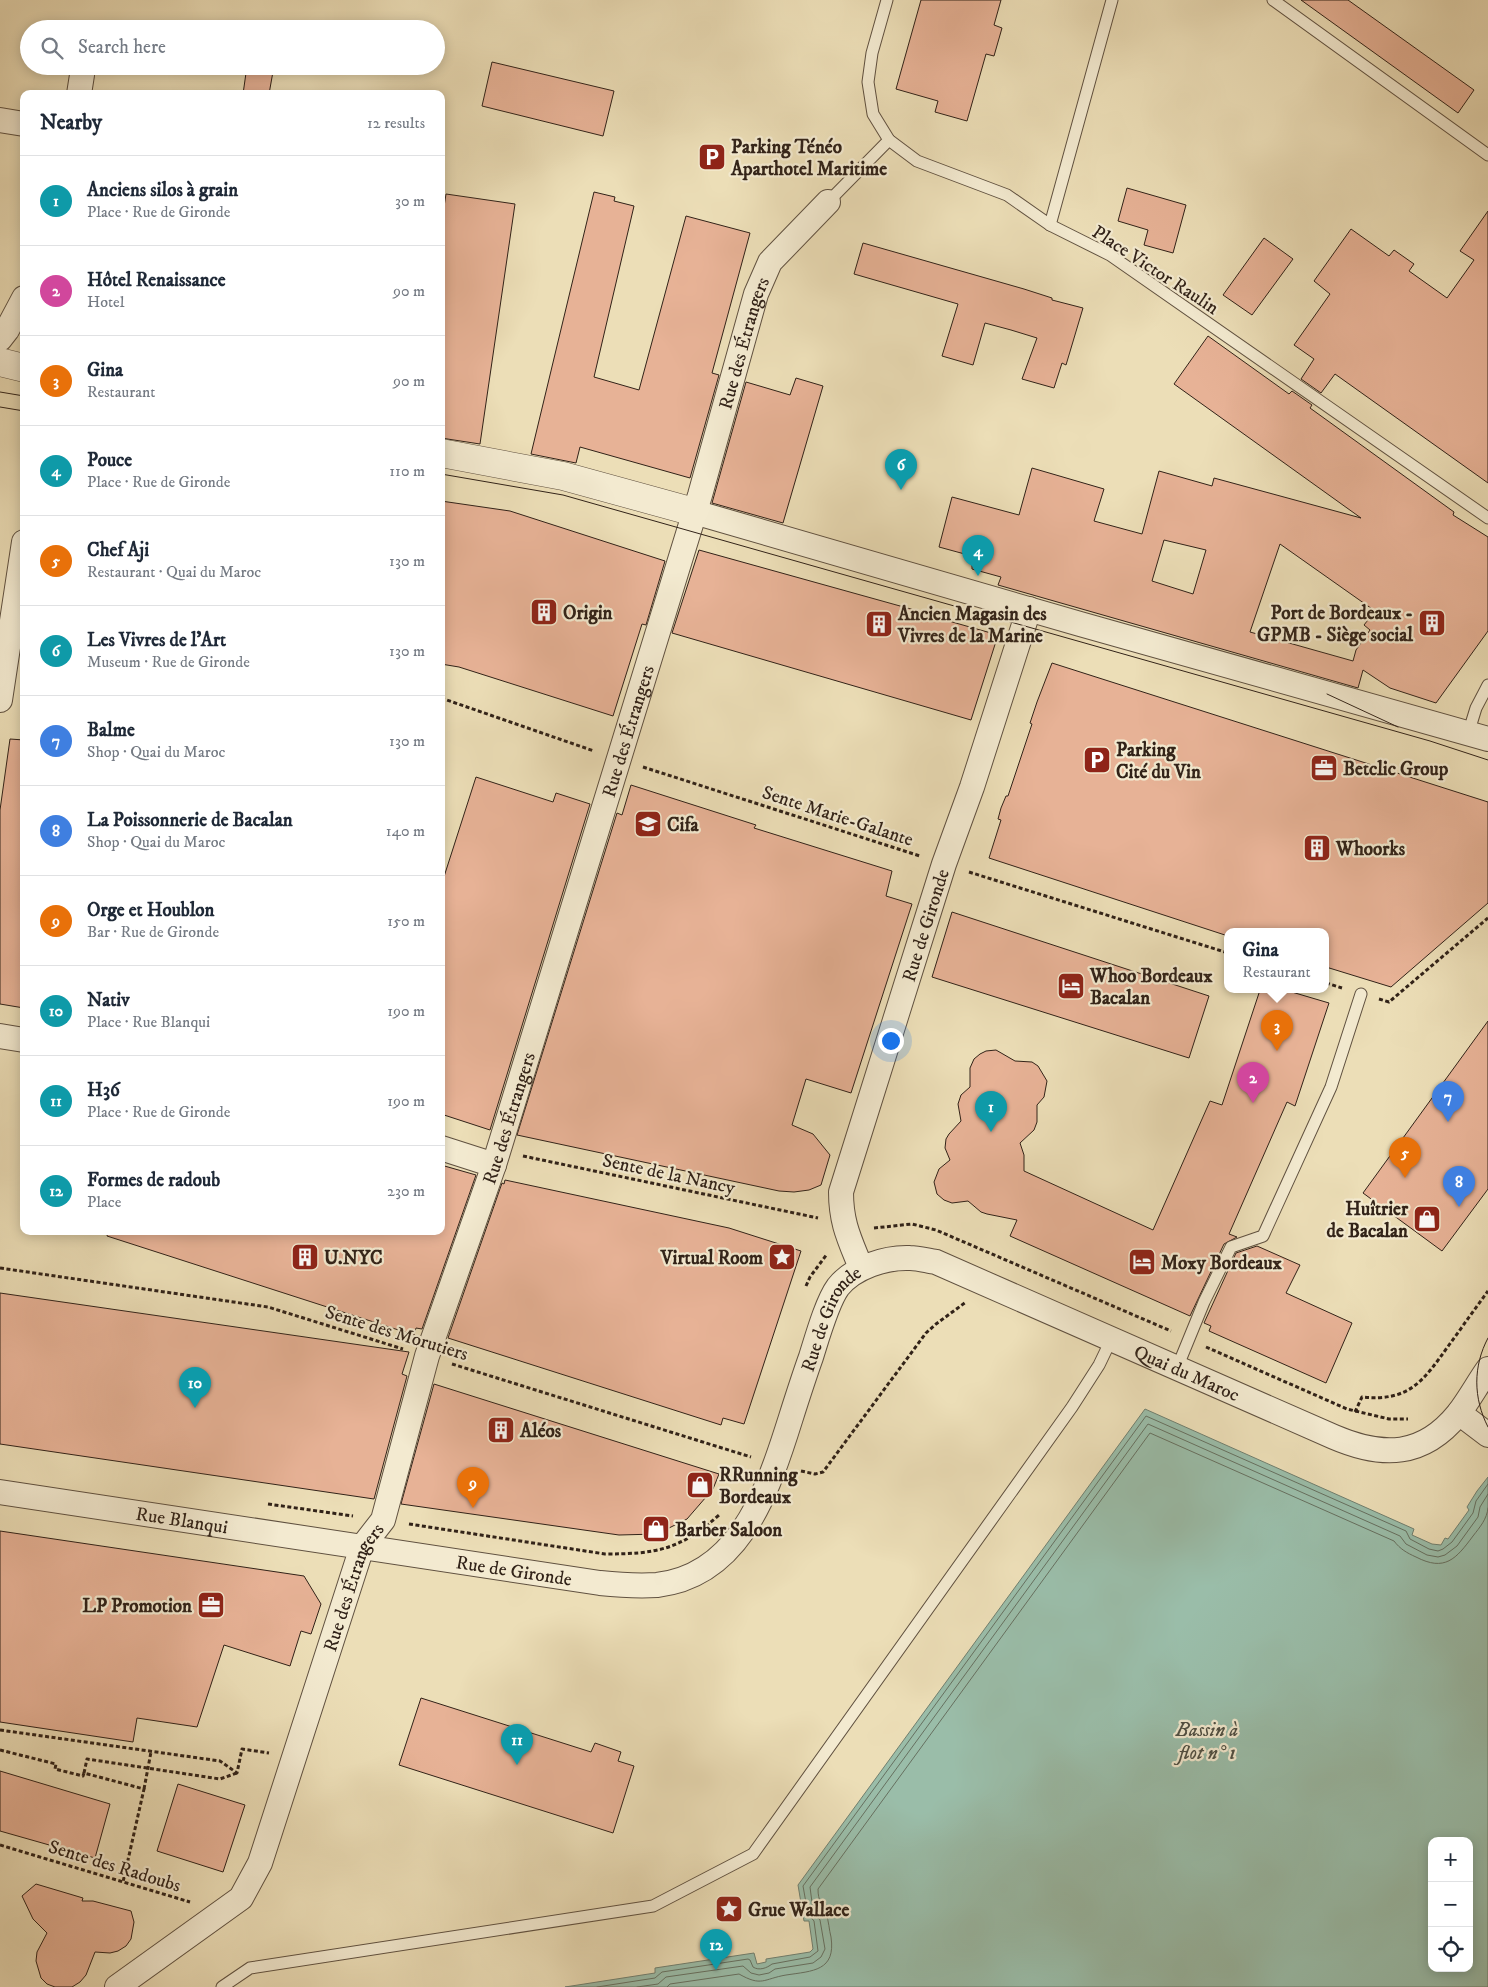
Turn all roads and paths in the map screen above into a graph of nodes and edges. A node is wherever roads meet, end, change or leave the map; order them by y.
1 (887, 0) edge
2 (1112, 0) edge
3 (1273, 0) edge
4 (0, 120) edge
5 (20, 123) edge
6 (889, 140) junction
7 (1488, 155) edge
8 (828, 202) joint
9 (1050, 225) junction
10 (20, 306) edge
11 (0, 339) edge
12 (0, 362) edge
13 (20, 367) edge
14 (445, 454) edge
15 (694, 512) junction
16 (1488, 518) edge
17 (20, 568) edge
18 (1029, 609) junction
19 (1488, 685) edge
20 (445, 699) edge
21 (0, 700) edge
22 (1478, 737) edge
23 (619, 759) junction
24 (944, 864) junction
25 (1488, 918) edge
26 (1224, 952) edge
27 (1361, 994) dead end
28 (1389, 1002) dead end
29 (0, 1036) edge
30 (20, 1039) edge
31 (445, 1149) edge
32 (494, 1165) junction
33 (841, 1213) junction
34 (849, 1238) junction
35 (0, 1268) edge
36 (861, 1268) junction
37 (978, 1282) junction
38 (1488, 1291) edge
39 (803, 1294) dead end
40 (1189, 1339) junction
41 (1111, 1340) junction
42 (427, 1356) junction
43 (1177, 1368) junction
44 (1488, 1369) edge
45 (1362, 1397) dead end
46 (1459, 1413) junction
47 (1416, 1417) dead end
48 (1488, 1435) edge
49 (753, 1447) dead end
50 (750, 1457) junction
51 (747, 1464) dead end
52 (776, 1465) junction
53 (0, 1492) edge
54 (265, 1503) dead end
55 (722, 1512) dead end
56 (383, 1520) junction
57 (362, 1547) junction
58 (0, 1730) edge
59 (0, 1750) edge
60 (151, 1752) junction
61 (294, 1756) junction
62 (148, 1768) junction
63 (237, 1772) junction
64 (84, 1773) junction
65 (144, 1788) junction
66 (0, 1845) edge
67 (123, 1882) junction
68 (222, 1911) junction
69 (116, 1987) edge
70 (222, 1987) edge

1 - 6 lane, Place Victor Raulin
2 - 9 lane
3 - 7 lane
4 - 5 street
6 - 8 lane
6 - 9 lane, Place Victor Raulin
8 - 15 street, Rue des Étrangers
9 - 16 lane, Place Victor Raulin
10 - 11 street
12 - 13 street
14 - 15 street
15 - 18 street
15 - 23 street, Rue des Étrangers
17 - 21 street
18 - 22 street
18 - 24 street, Rue de Gironde
19 - 22 lane
20 - 23 path, Sente Marie-Galante
23 - 24 path, Sente Marie-Galante
23 - 32 street, Rue des Étrangers
24 - 26 path, Sente Marie-Galante
24 - 33 street, Rue de Gironde
25 - 28 path
27 - 40 lane
29 - 30 street
31 - 32 street
32 - 33 path, Sente de la Nancy
32 - 42 street, Rue des Étrangers
33 - 34 street, Rue de Gironde
34 - 36 street, Rue de Gironde
34 - 39 path
34 - 40 path
35 - 42 path, Sente des Morutiers
36 - 37 street, Quai du Maroc
36 - 52 street, Rue de Gironde
37 - 41 street, Quai du Maroc
37 - 52 path, Sente des Morutiers
38 - 45 path
40 - 43 lane
40 - 47 path
41 - 43 street, Quai du Maroc
41 - 70 lane
42 - 50 path, Sente des Morutiers
42 - 56 street, Rue des Étrangers
43 - 46 street, Quai du Maroc
44 - 46 street, Quai du Maroc
46 - 48 street
49 - 50 path
50 - 51 path
50 - 52 path, Sente des Morutiers
52 - 57 street, Rue de Gironde
53 - 57 street, Rue Blanqui
54 - 56 path
55 - 56 path
56 - 57 street, Rue des Étrangers
57 - 61 street, Rue des Étrangers
58 - 60 path
59 - 64 path
60 - 62 path
60 - 63 path
61 - 63 path
61 - 68 street, Rue des Étrangers
62 - 63 path
62 - 64 path
62 - 65 path
64 - 65 path
65 - 67 path
66 - 67 path, Sente des Radoubs
67 - 68 path, Sente des Radoubs
68 - 69 street, Rue des Étrangers

